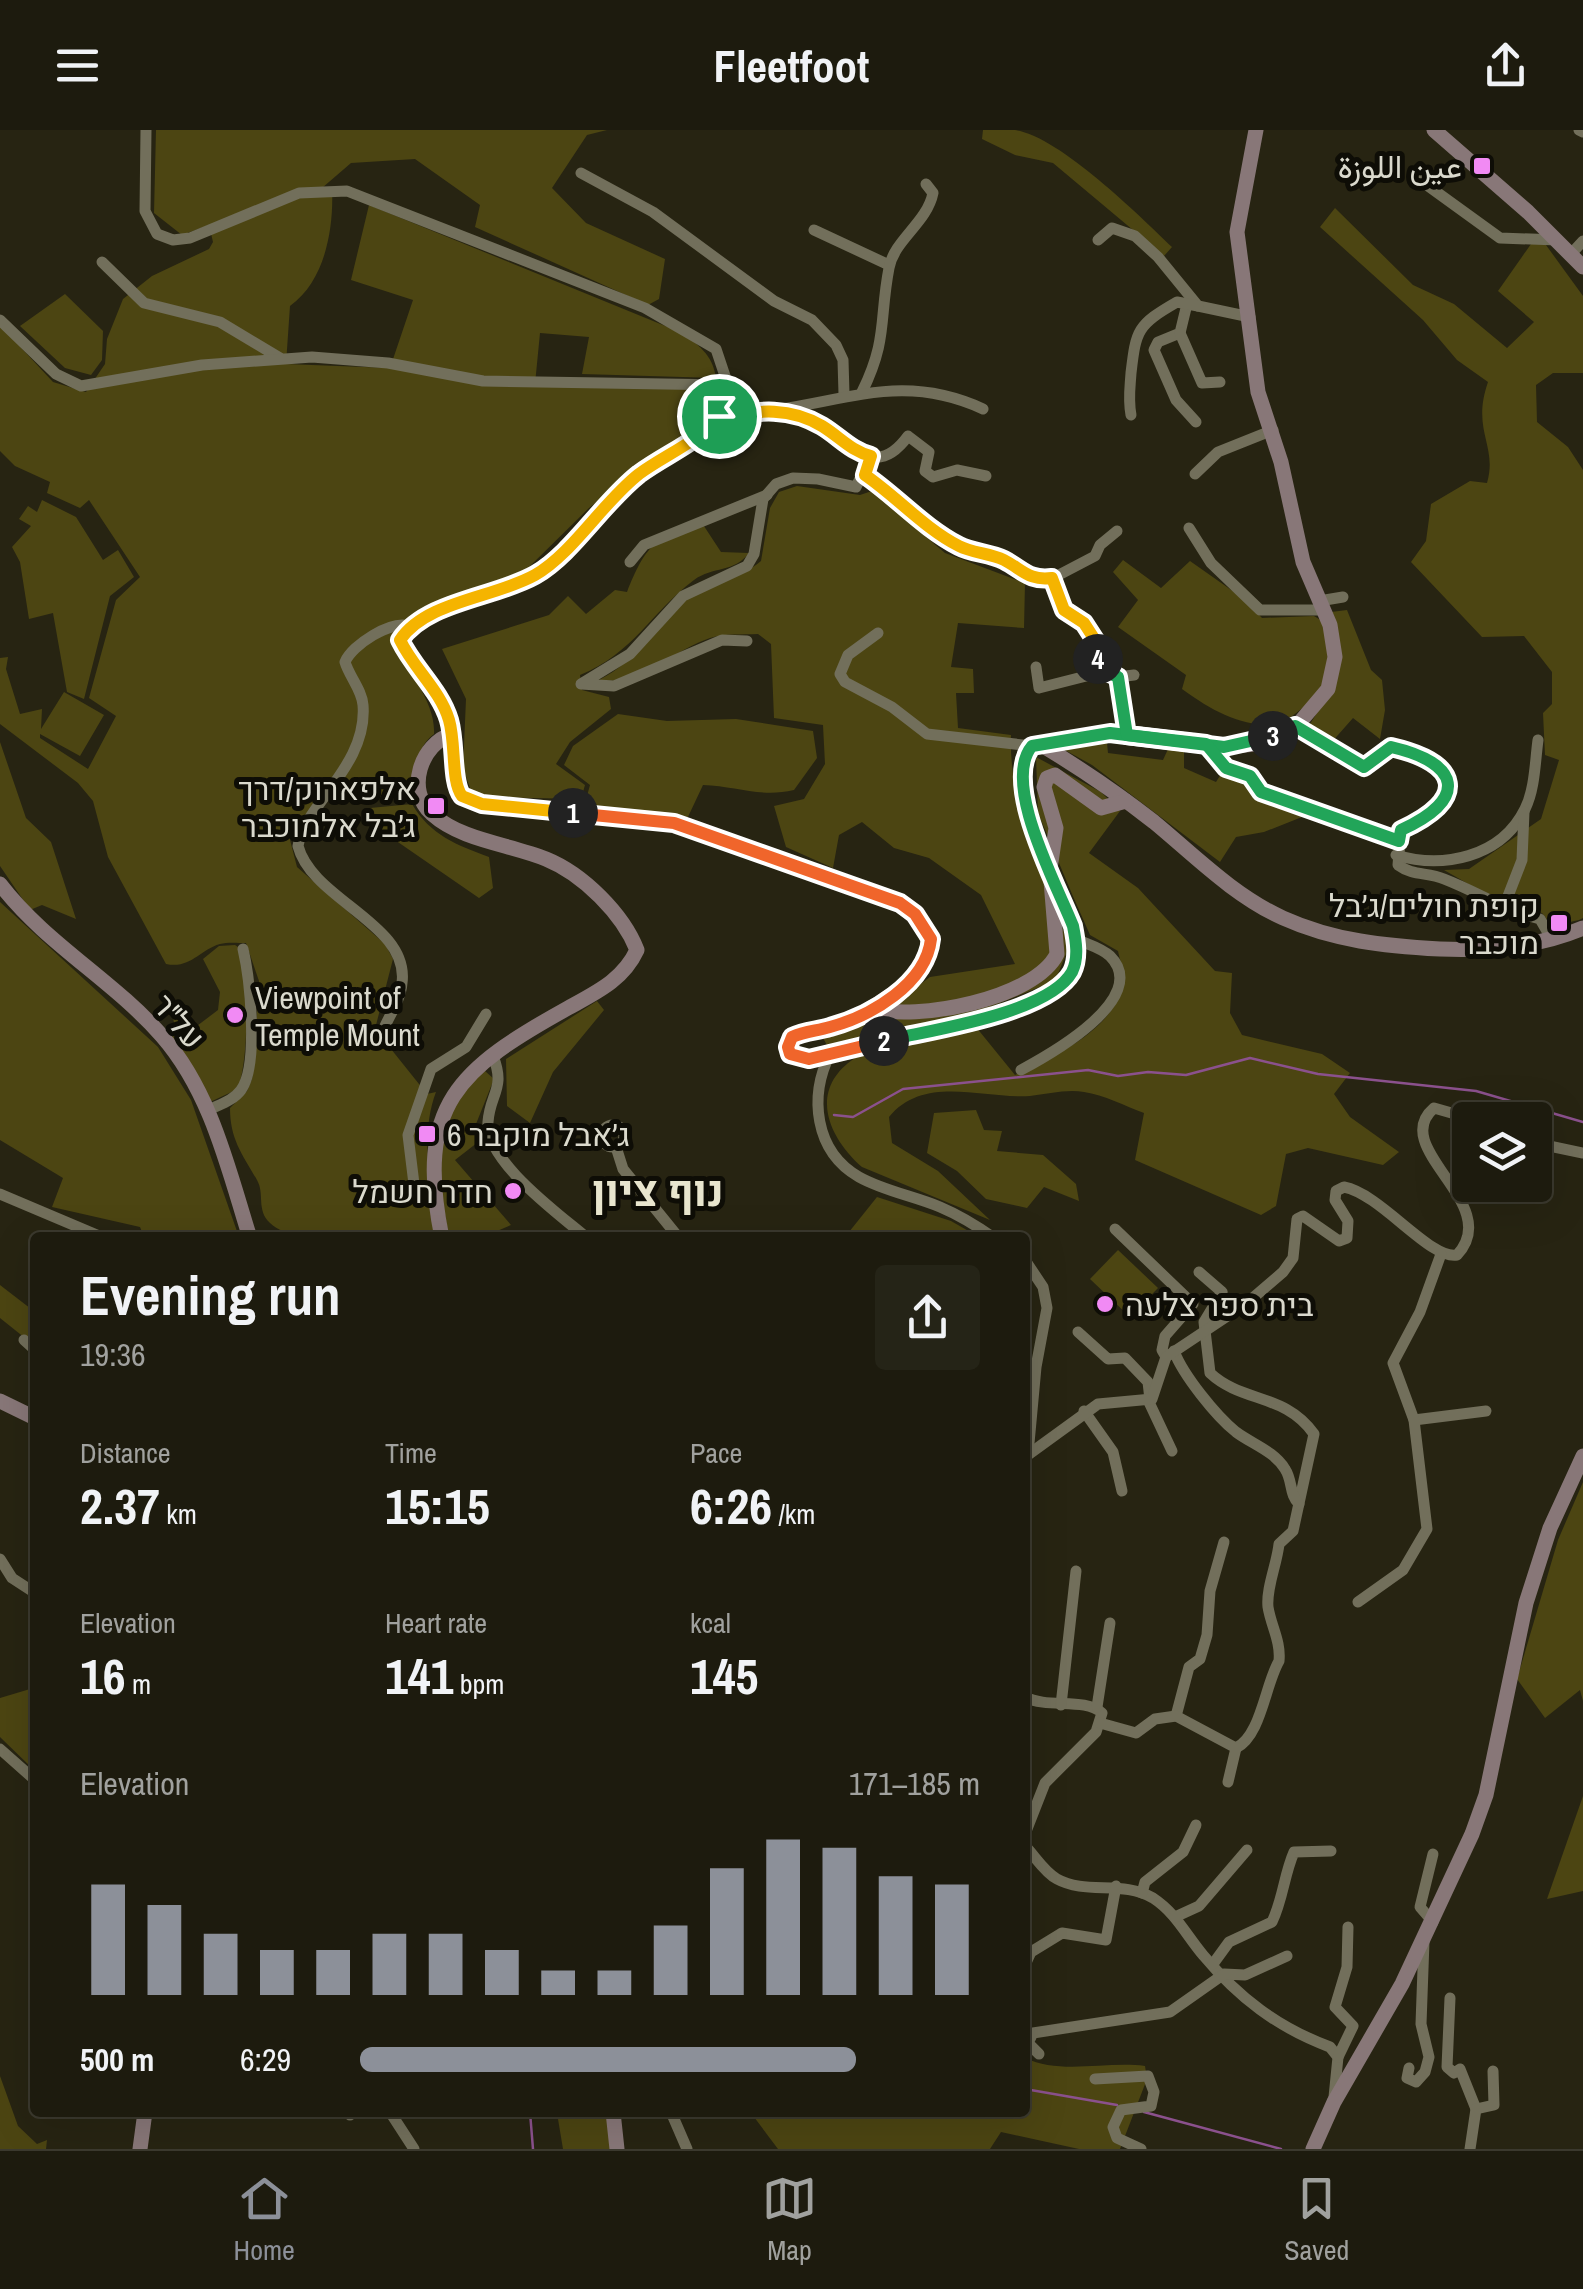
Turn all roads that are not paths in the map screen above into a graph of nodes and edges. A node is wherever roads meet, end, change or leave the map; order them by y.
1 (146, 130) edge
2 (1256, 130) edge
3 (1434, 130) edge
4 (581, 173) dead end
5 (1412, 175) dead end
6 (926, 184) dead end
7 (814, 230) dead end
8 (1098, 240) dead end
9 (1558, 240) junction
10 (1583, 241) edge
11 (1571, 254) junction
12 (102, 262) dead end
13 (889, 265) junction
14 (1583, 268) edge
15 (1193, 305) junction
16 (1250, 317) junction
17 (0, 320) edge
18 (1180, 334) junction
19 (280, 358) junction
20 (1220, 382) dead end
21 (728, 386) junction
22 (862, 392) junction
23 (844, 394) junction
24 (983, 409) dead end
25 (782, 410) junction
26 (1130, 415) dead end
27 (719, 416) junction
28 (1196, 422) dead end
29 (1272, 430) junction
30 (871, 456) junction
31 (1195, 474) dead end
32 (865, 475) junction
33 (986, 476) dead end
34 (766, 495) junction
35 (1188, 528) dead end
36 (1117, 532) dead end
37 (630, 562) dead end
38 (1052, 578) junction
39 (1343, 598) dead end
40 (1321, 606) junction
41 (409, 626) junction
42 (878, 633) dead end
43 (747, 641) dead end
44 (1036, 667) dead end
45 (1112, 674) junction
46 (1134, 675) dead end
47 (1295, 726) junction
48 (452, 734) junction
49 (1127, 735) junction
50 (1538, 740) dead end
51 (1036, 744) junction
52 (1206, 744) junction
53 (1126, 801) junction
54 (1524, 812) junction
55 (1399, 841) junction
56 (1396, 855) junction
57 (1050, 868) junction
58 (0, 884) edge
59 (1503, 910) junction
60 (1583, 928) edge
61 (1551, 938) junction
62 (1076, 939) junction
63 (244, 949) dead end
64 (871, 1008) junction
65 (486, 1014) dead end
66 (385, 1026) dead end
67 (830, 1054) junction
68 (492, 1056) junction
69 (1020, 1070) dead end
70 (207, 1111) junction
71 (1452, 1112) edge
72 (610, 1121) dead end
73 (1552, 1147) edge
74 (1583, 1153) edge
75 (1452, 1185) edge
76 (0, 1194) edge
77 (436, 1197) junction
78 (1461, 1202) edge
79 (1115, 1229) dead end
80 (87, 1232) edge
81 (248, 1232) edge
82 (441, 1232) edge
83 (580, 1232) edge
84 (674, 1232) edge
85 (984, 1232) edge
86 (1441, 1254) junction
87 (1030, 1266) edge
88 (1200, 1272) dead end
89 (1206, 1330) junction
90 (1078, 1332) dead end
91 (24, 1340) dead end
92 (30, 1345) edge
93 (1170, 1354) junction
94 (1149, 1400) junction
95 (0, 1401) edge
96 (1084, 1411) junction
97 (1486, 1411) dead end
98 (30, 1416) edge
99 (1414, 1420) junction
100 (1030, 1427) edge
101 (1172, 1450) dead end
102 (1030, 1454) edge
103 (1583, 1456) edge
104 (1122, 1491) dead end
105 (1299, 1504) junction
106 (1224, 1542) dead end
107 (0, 1560) edge
108 (1076, 1571) dead end
109 (30, 1591) edge
110 (1358, 1602) dead end
111 (1110, 1623) dead end
112 (1030, 1698) edge
113 (1060, 1706) junction
114 (1097, 1708) junction
115 (1176, 1716) junction
116 (1100, 1723) junction
117 (1236, 1748) junction
118 (0, 1749) edge
119 (30, 1776) edge
120 (1228, 1782) dead end
121 (1030, 1822) edge
122 (1196, 1824) dead end
123 (1247, 1850) dead end
124 (1030, 1851) edge
125 (1331, 1852) dead end
126 (1433, 1854) dead end
127 (1116, 1886) junction
128 (1142, 1892) junction
129 (1175, 1918) junction
130 (1433, 1922) junction
131 (1348, 1927) dead end
132 (1424, 1941) junction
133 (1030, 1954) edge
134 (1287, 1956) dead end
135 (1213, 1964) junction
136 (1224, 1974) junction
137 (1450, 1998) dead end
138 (1030, 2039) edge
139 (1425, 2040) junction
140 (1445, 2042) junction
141 (1030, 2045) edge
142 (1039, 2054) dead end
143 (1338, 2057) junction
144 (1409, 2068) dead end
145 (1493, 2072) dead end
146 (1096, 2079) dead end
147 (1334, 2102) junction
148 (1476, 2109) junction
149 (144, 2117) edge
150 (393, 2117) edge
151 (614, 2117) edge
152 (673, 2117) edge
153 (140, 2149) edge
154 (414, 2149) edge
155 (617, 2149) edge
156 (687, 2149) edge
157 (1141, 2149) edge
158 (1313, 2149) edge
159 (1470, 2149) edge

1 - 21 street
2 - 16 street
3 - 9 street
4 - 23 street
5 - 9 street
6 - 13 street
7 - 13 street
8 - 15 street
9 - 11 street
10 - 11 street
11 - 14 street
12 - 19 street
13 - 22 street
15 - 16 street
15 - 18 street
15 - 26 street
16 - 29 street
17 - 19 street
18 - 20 street
18 - 28 street
19 - 21 street
21 - 27 street
22 - 23 street
22 - 24 street
23 - 25 street
25 - 27 street
25 - 30 street
27 - 41 street
29 - 31 street
29 - 40 street
30 - 32 street
30 - 33 street
32 - 34 street
32 - 38 street
34 - 37 street
34 - 43 street
35 - 40 street
36 - 38 street
38 - 45 street
39 - 40 street
40 - 47 street
41 - 48 street
41 - 66 street
42 - 51 street
44 - 45 street
45 - 46 street
45 - 49 street
47 - 52 street
47 - 55 street
48 - 64 street
48 - 68 street
49 - 51 street
49 - 52 street
50 - 54 street
51 - 53 street
51 - 57 street
52 - 55 street
53 - 57 street
53 - 61 street
54 - 56 street
54 - 59 street
55 - 56 street
56 - 59 street
57 - 62 street
57 - 64 street
58 - 70 street, על"ר
59 - 61 street
60 - 61 street
62 - 67 street
62 - 69 street
63 - 70 street
64 - 67 street
65 - 77 street
67 - 85 street
68 - 77 street
68 - 83 street
70 - 81 street, על"ר
71 - 75 street
72 - 84 street
73 - 74 street
76 - 80 street
77 - 82 street
78 - 86 street
79 - 93 street
86 - 89 street
86 - 99 street
87 - 100 street
88 - 89 street
89 - 93 street
89 - 105 street
90 - 94 street
91 - 92 street
93 - 94 street
93 - 105 street
94 - 96 street
94 - 101 street
95 - 98 street
96 - 102 street
96 - 104 street
97 - 99 street
99 - 110 street
103 - 130 street
105 - 117 street
106 - 115 street
107 - 109 street
108 - 113 street
111 - 114 street
112 - 113 street
113 - 114 street
114 - 116 street
115 - 116 street
115 - 117 street
116 - 121 street
117 - 120 street
118 - 119 street
122 - 128 street
123 - 129 street
124 - 127 street
125 - 135 street
126 - 130 street
127 - 128 street
127 - 133 street
128 - 129 street
129 - 135 street
130 - 132 street
131 - 143 street
132 - 139 street
132 - 147 street
134 - 136 street
135 - 136 street
136 - 138 street
136 - 143 street
137 - 140 street
139 - 140 street
139 - 144 street
140 - 148 street
141 - 142 street
143 - 147 street
145 - 148 street
146 - 157 street
147 - 158 street
148 - 159 street
149 - 153 street
150 - 154 street
151 - 155 street
152 - 156 street

